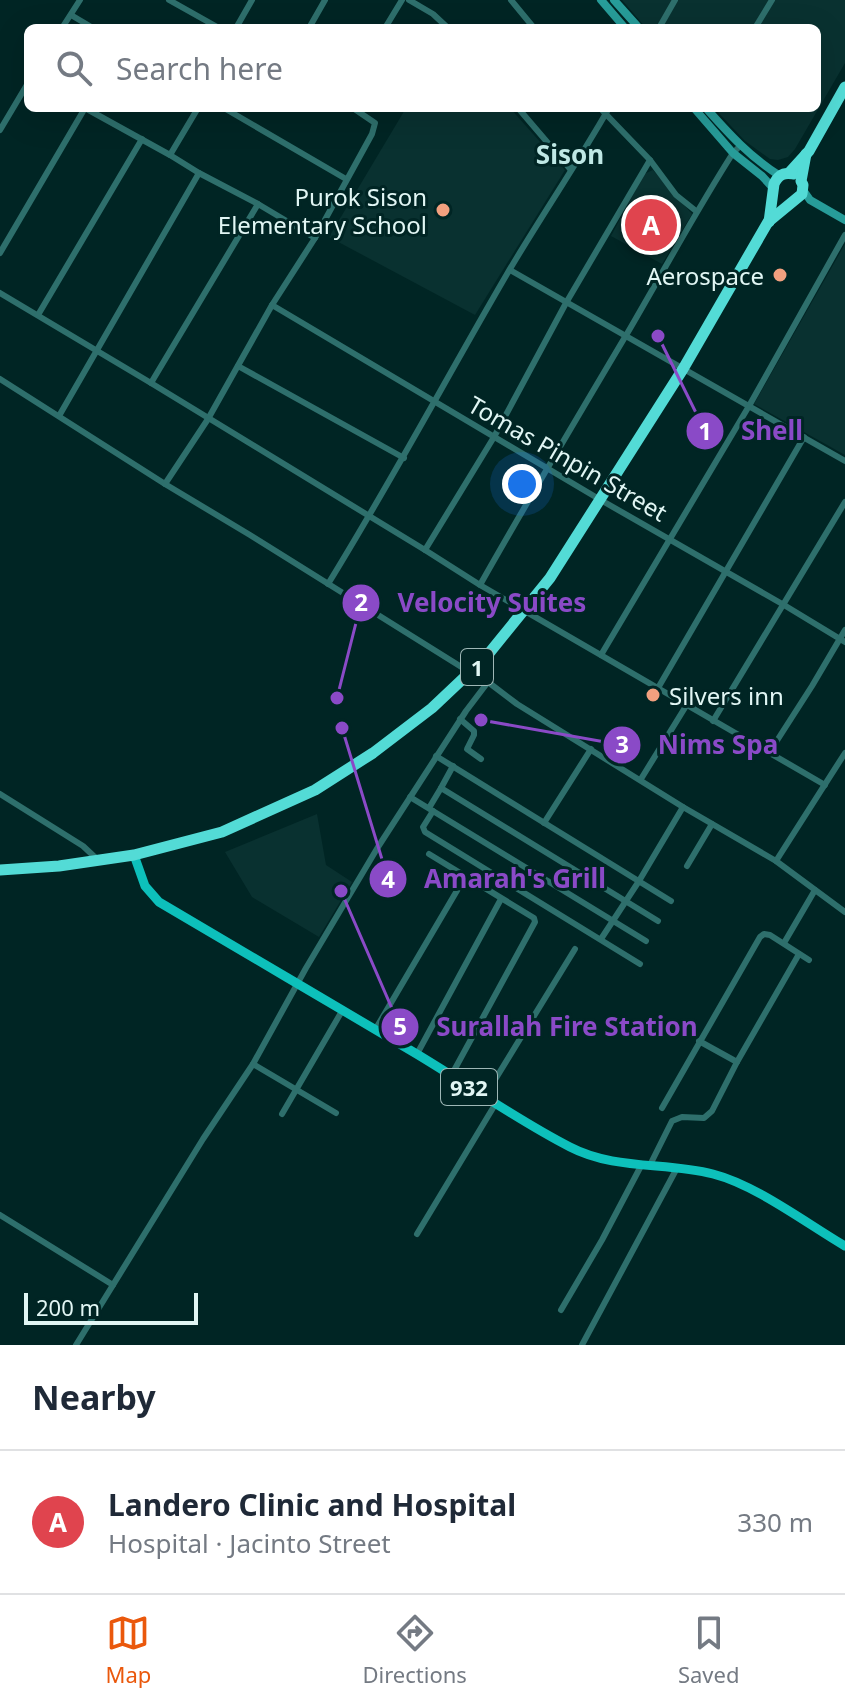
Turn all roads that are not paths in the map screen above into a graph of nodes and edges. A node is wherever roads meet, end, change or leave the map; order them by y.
1 (80, 0) edge
2 (252, 0) edge
3 (325, 0) edge
4 (402, 0) edge
5 (409, 0) edge
6 (511, 0) edge
7 (601, 0) edge
8 (614, 0) edge
9 (675, 0) edge
10 (772, 0) edge
11 (172, 1) edge
12 (71, 15) junction
13 (65, 24) edge
14 (86, 24) edge
15 (212, 24) edge
16 (238, 24) edge
17 (311, 24) edge
18 (387, 24) edge
19 (442, 24) edge
20 (531, 24) edge
21 (622, 24) edge
22 (635, 24) edge
23 (661, 24) edge
24 (757, 24) edge
25 (845, 87) edge
26 (24, 90) edge
27 (83, 112) edge
28 (92, 112) edge
29 (196, 112) edge
30 (231, 112) edge
31 (359, 112) edge
32 (521, 112) edge
33 (604, 112) edge
34 (607, 112) edge
35 (705, 112) edge
36 (0, 130) edge
37 (142, 139) junction
38 (737, 150) junction
39 (806, 154) junction
40 (170, 155) junction
41 (650, 160) junction
42 (571, 170) junction
43 (199, 173) junction
44 (785, 175) junction
45 (346, 179) junction
46 (774, 190) junction
47 (805, 190) junction
48 (793, 202) junction
49 (258, 204) junction
50 (696, 211) junction
51 (845, 220) edge
52 (768, 222) junction
53 (845, 235) edge
54 (315, 238) junction
55 (0, 253) edge
56 (510, 270) junction
57 (0, 293) edge
58 (566, 303) junction
59 (272, 305) junction
60 (38, 315) junction
61 (626, 336) junction
62 (96, 350) junction
63 (238, 366) junction
64 (683, 369) junction
65 (0, 379) edge
66 (151, 383) junction
67 (433, 401) junction
68 (749, 406) junction
69 (59, 416) junction
70 (208, 419) junction
71 (494, 437) junction
72 (804, 437) junction
73 (404, 458) junction
74 (845, 461) edge
75 (546, 468) junction
76 (165, 484) junction
77 (599, 499) junction
78 (845, 502) edge
79 (370, 516) junction
80 (670, 539) junction
81 (425, 550) junction
82 (727, 573) junction
83 (328, 584) junction
84 (480, 585) junction
85 (784, 605) junction
86 (525, 611) junction
87 (845, 630) edge
88 (842, 641) edge
89 (601, 655) junction
90 (472, 671) junction
91 (488, 682) junction
92 (658, 688) junction
93 (686, 706) junction
94 (460, 719) junction
95 (713, 721) junction
96 (591, 749) junction
97 (769, 753) junction
98 (845, 753) edge
99 (436, 756) junction
100 (481, 759) dead end
101 (453, 766) junction
102 (641, 779) junction
103 (825, 785) junction
104 (441, 788) junction
105 (0, 794) edge
106 (410, 797) junction
107 (683, 807) junction
108 (431, 809) junction
109 (544, 823) junction
110 (712, 824) junction
111 (429, 854) dead end
112 (134, 855) junction
113 (99, 861) junction
114 (776, 861) junction
115 (687, 866) dead end
116 (0, 870) edge
117 (465, 877) junction
118 (639, 881) junction
119 (815, 890) junction
120 (501, 899) junction
121 (671, 901) dead end
122 (626, 902) junction
123 (845, 912) edge
124 (614, 921) junction
125 (658, 921) dead end
126 (601, 939) junction
127 (646, 941) dead end
128 (784, 943) junction
129 (575, 949) dead end
130 (799, 954) junction
131 (809, 960) dead end
132 (640, 964) dead end
133 (299, 983) junction
134 (342, 1011) junction
135 (375, 1030) junction
136 (699, 1041) junction
137 (417, 1054) junction
138 (737, 1062) junction
139 (253, 1064) junction
140 (451, 1076) junction
141 (297, 1091) junction
142 (485, 1096) junction
143 (496, 1103) junction
144 (662, 1108) dead end
145 (336, 1113) dead end
146 (282, 1114) dead end
147 (646, 1165) junction
148 (677, 1168) junction
149 (0, 1215) edge
150 (417, 1234) dead end
151 (845, 1246) edge
152 (113, 1285) junction
153 (561, 1310) dead end
154 (76, 1345) edge
155 (582, 1345) edge

1 - 12 street
2 - 16 street
3 - 17 street
4 - 18 street
5 - 19 street
6 - 20 street
7 - 21 street
8 - 22 street
9 - 23 street
10 - 24 street
11 - 15 street
12 - 13 street
12 - 14 street
25 - 39 highway, 1
26 - 36 street
27 - 55 street
28 - 37 street
29 - 40 street
30 - 45 street
31 - 45 street
32 - 42 street
33 - 42 street
34 - 41 street
35 - 38 street
37 - 40 street
37 - 60 street
38 - 44 street
38 - 46 street
38 - 50 street
39 - 44 highway, 1
39 - 47 highway, 1
40 - 43 street
41 - 50 street
41 - 58 street
42 - 56 street
43 - 49 street
43 - 62 street
44 - 46 highway, 1
44 - 47 highway
45 - 54 street
46 - 48 highway
46 - 52 highway, 1
47 - 48 highway, 1
47 - 51 street
48 - 52 highway, 1
49 - 54 street
49 - 66 street
50 - 61 street
52 - 64 highway, 1
53 - 68 street
54 - 59 street
56 - 58 street
56 - 67 street
57 - 60 street
58 - 61 street
58 - 71 street
59 - 63 street
59 - 67 street, Tomas Pinpin Street
60 - 62 street
61 - 64 street
61 - 75 street
62 - 66 street
62 - 69 street
63 - 70 street
63 - 73 street
64 - 68 street
64 - 77 highway, 1
65 - 69 street
66 - 70 street
67 - 71 street, Tomas Pinpin Street
67 - 73 street
68 - 72 street
68 - 80 street
69 - 76 street
70 - 76 street
70 - 79 street
71 - 75 street, Tomas Pinpin Street
71 - 81 street
72 - 74 street
72 - 82 street
73 - 79 street
75 - 77 street, Tomas Pinpin Street
75 - 84 street
76 - 83 street
77 - 80 street, Tomas Pinpin Street
77 - 86 highway, 1
78 - 85 street
79 - 81 street
79 - 83 street
80 - 82 street, Tomas Pinpin Street
80 - 89 street
81 - 84 street
82 - 85 street, Tomas Pinpin Street
82 - 92 street
83 - 90 street
84 - 86 street
85 - 88 street, Tomas Pinpin Street
85 - 95 street
86 - 89 street
86 - 90 highway, 1
87 - 88 street
88 - 97 street
89 - 92 street
90 - 91 street
90 - 112 highway, 1
91 - 94 street
91 - 96 street
92 - 93 street
93 - 95 street
93 - 102 street
94 - 99 street
94 - 100 street
95 - 97 street
96 - 102 street
96 - 109 street
97 - 103 street
98 - 103 street
99 - 101 street
99 - 106 street
101 - 104 street
101 - 109 street
102 - 107 street
103 - 114 street
104 - 108 street
104 - 122 street
105 - 113 street
106 - 108 street
106 - 133 street
107 - 110 street
107 - 118 street
108 - 124 street
108 - 126 street
109 - 118 street
110 - 114 street
110 - 115 street
111 - 117 street
112 - 113 highway, 1
112 - 133 main road, 932
113 - 116 highway, 1
114 - 119 street
117 - 120 street
117 - 135 street
118 - 121 street
118 - 122 street
119 - 123 street
119 - 128 street
120 - 137 street
120 - 140 street
122 - 124 street
122 - 125 street
124 - 126 street
124 - 127 street
126 - 132 street
128 - 130 street
128 - 136 street
129 - 142 street
130 - 131 street
130 - 138 street
133 - 134 main road, 932
133 - 139 street
134 - 135 main road, 932
134 - 141 street
135 - 137 main road, 932
136 - 138 street
136 - 144 street
137 - 140 main road, 932
138 - 147 street
139 - 141 street
139 - 152 street
140 - 142 main road, 932
141 - 145 street
141 - 146 street
142 - 143 main road, 932
143 - 147 main road, 932
143 - 150 street
147 - 148 main road, 932
147 - 153 street
148 - 151 main road, 932
148 - 155 street
149 - 152 street
152 - 154 street

